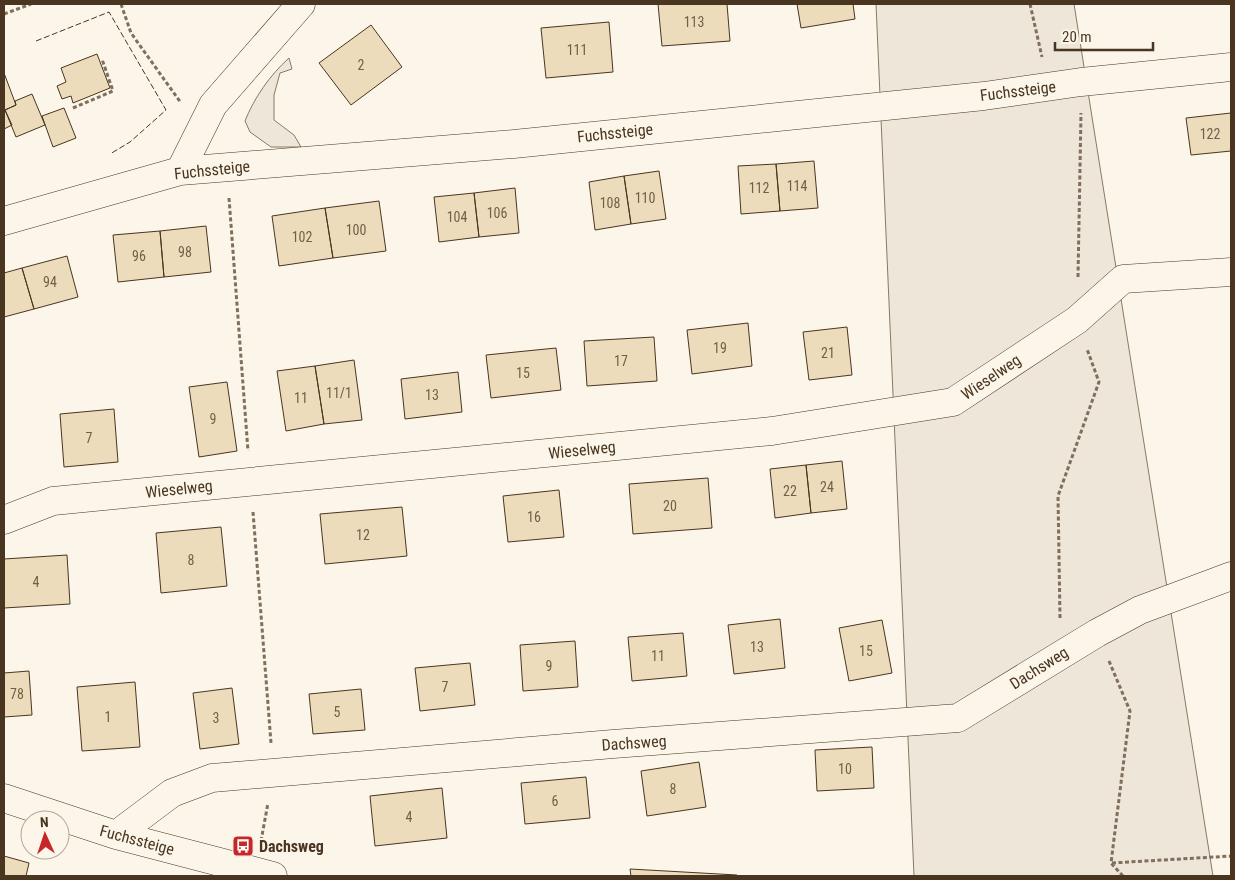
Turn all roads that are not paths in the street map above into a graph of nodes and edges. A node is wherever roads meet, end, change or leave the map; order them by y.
1 (301, 4) edge
2 (1231, 66) edge
3 (180, 171) junction
4 (4, 222) edge
5 (1231, 272) edge
6 (4, 520) edge
7 (1231, 576) edge
8 (4, 798) edge
9 (116, 835) junction
10 (264, 874) edge

1 - 3 street
2 - 3 street, Fuchssteige
3 - 4 street, Fuchssteige
5 - 6 street, Wieselweg
7 - 9 street, Dachsweg
8 - 9 street, Fuchssteige
9 - 10 street, Fuchssteige

